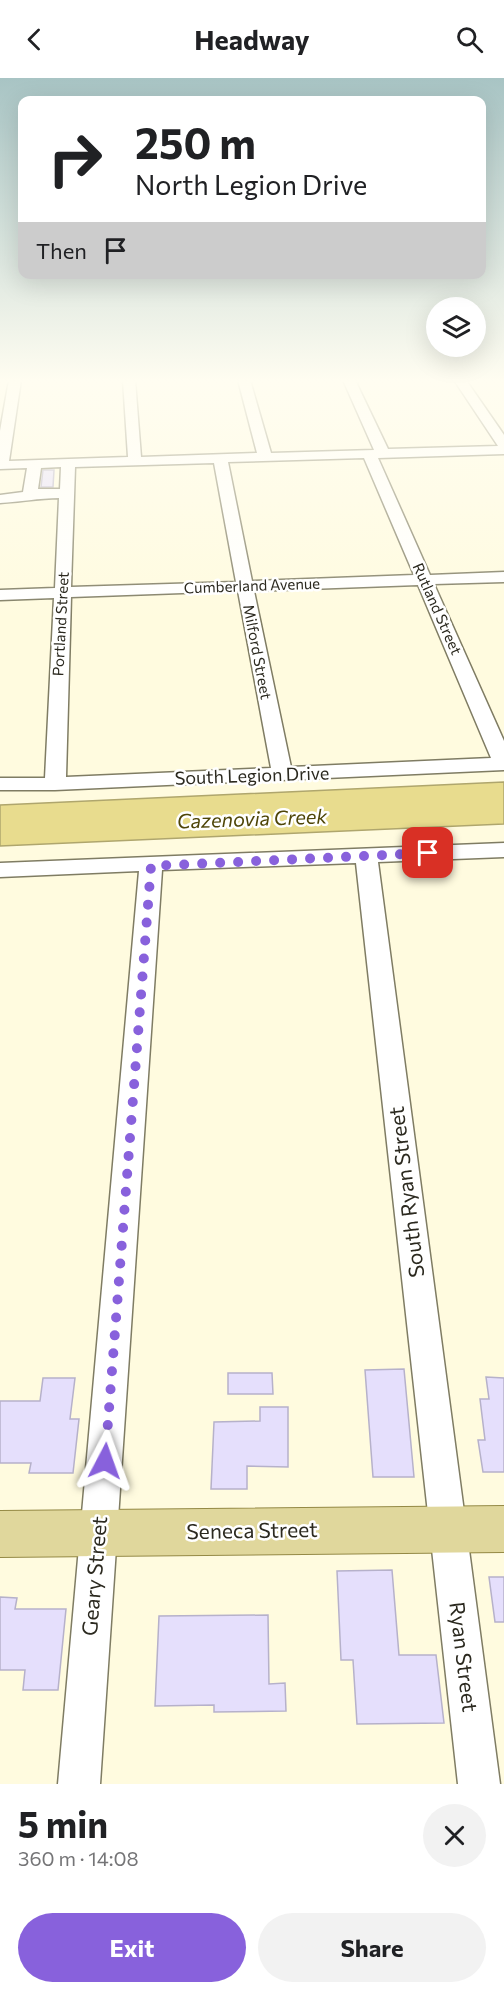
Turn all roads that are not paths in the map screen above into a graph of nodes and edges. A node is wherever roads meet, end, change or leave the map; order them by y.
1 (220, 459) edge
2 (203, 460) edge
3 (378, 460) edge
4 (135, 462) joint
5 (68, 463) junction
6 (1, 465) edge
7 (34, 465) junction
8 (67, 493) junction
9 (30, 494) junction
10 (0, 499) edge
11 (504, 577) edge
12 (424, 580) junction
13 (244, 586) junction
14 (62, 593) junction
15 (0, 595) edge
16 (504, 764) edge
17 (282, 774) junction
18 (0, 784) edge
19 (55, 784) junction
20 (504, 850) edge
21 (366, 856) junction
22 (151, 866) junction
23 (0, 870) edge
24 (447, 1529) junction
25 (504, 1529) edge
26 (99, 1533) junction
27 (0, 1534) edge
28 (79, 1784) edge
29 (478, 1784) edge

1 - 13 street, Milford Street
2 - 4 street
3 - 12 street, Rutland Street
4 - 5 street
5 - 7 street
5 - 8 street, Portland Street
6 - 7 street
7 - 9 street
8 - 9 street
8 - 14 street, Portland Street
9 - 10 street
11 - 12 street, Cumberland Avenue
12 - 13 street, Cumberland Avenue
12 - 16 street, Rutland Street
13 - 14 street, Cumberland Avenue
13 - 17 street, Milford Street
14 - 15 street, Cumberland Avenue
14 - 19 street, Portland Street
16 - 17 street, South Legion Drive
17 - 19 street, South Legion Drive
18 - 19 street, South Legion Drive
20 - 21 street
21 - 22 street
21 - 24 street, South Ryan Street
22 - 23 street
22 - 26 street, Geary Street
24 - 25 main road, Seneca Street
24 - 26 main road, Seneca Street
24 - 29 street, Ryan Street
26 - 27 main road, Seneca Street
26 - 28 street, Geary Street

